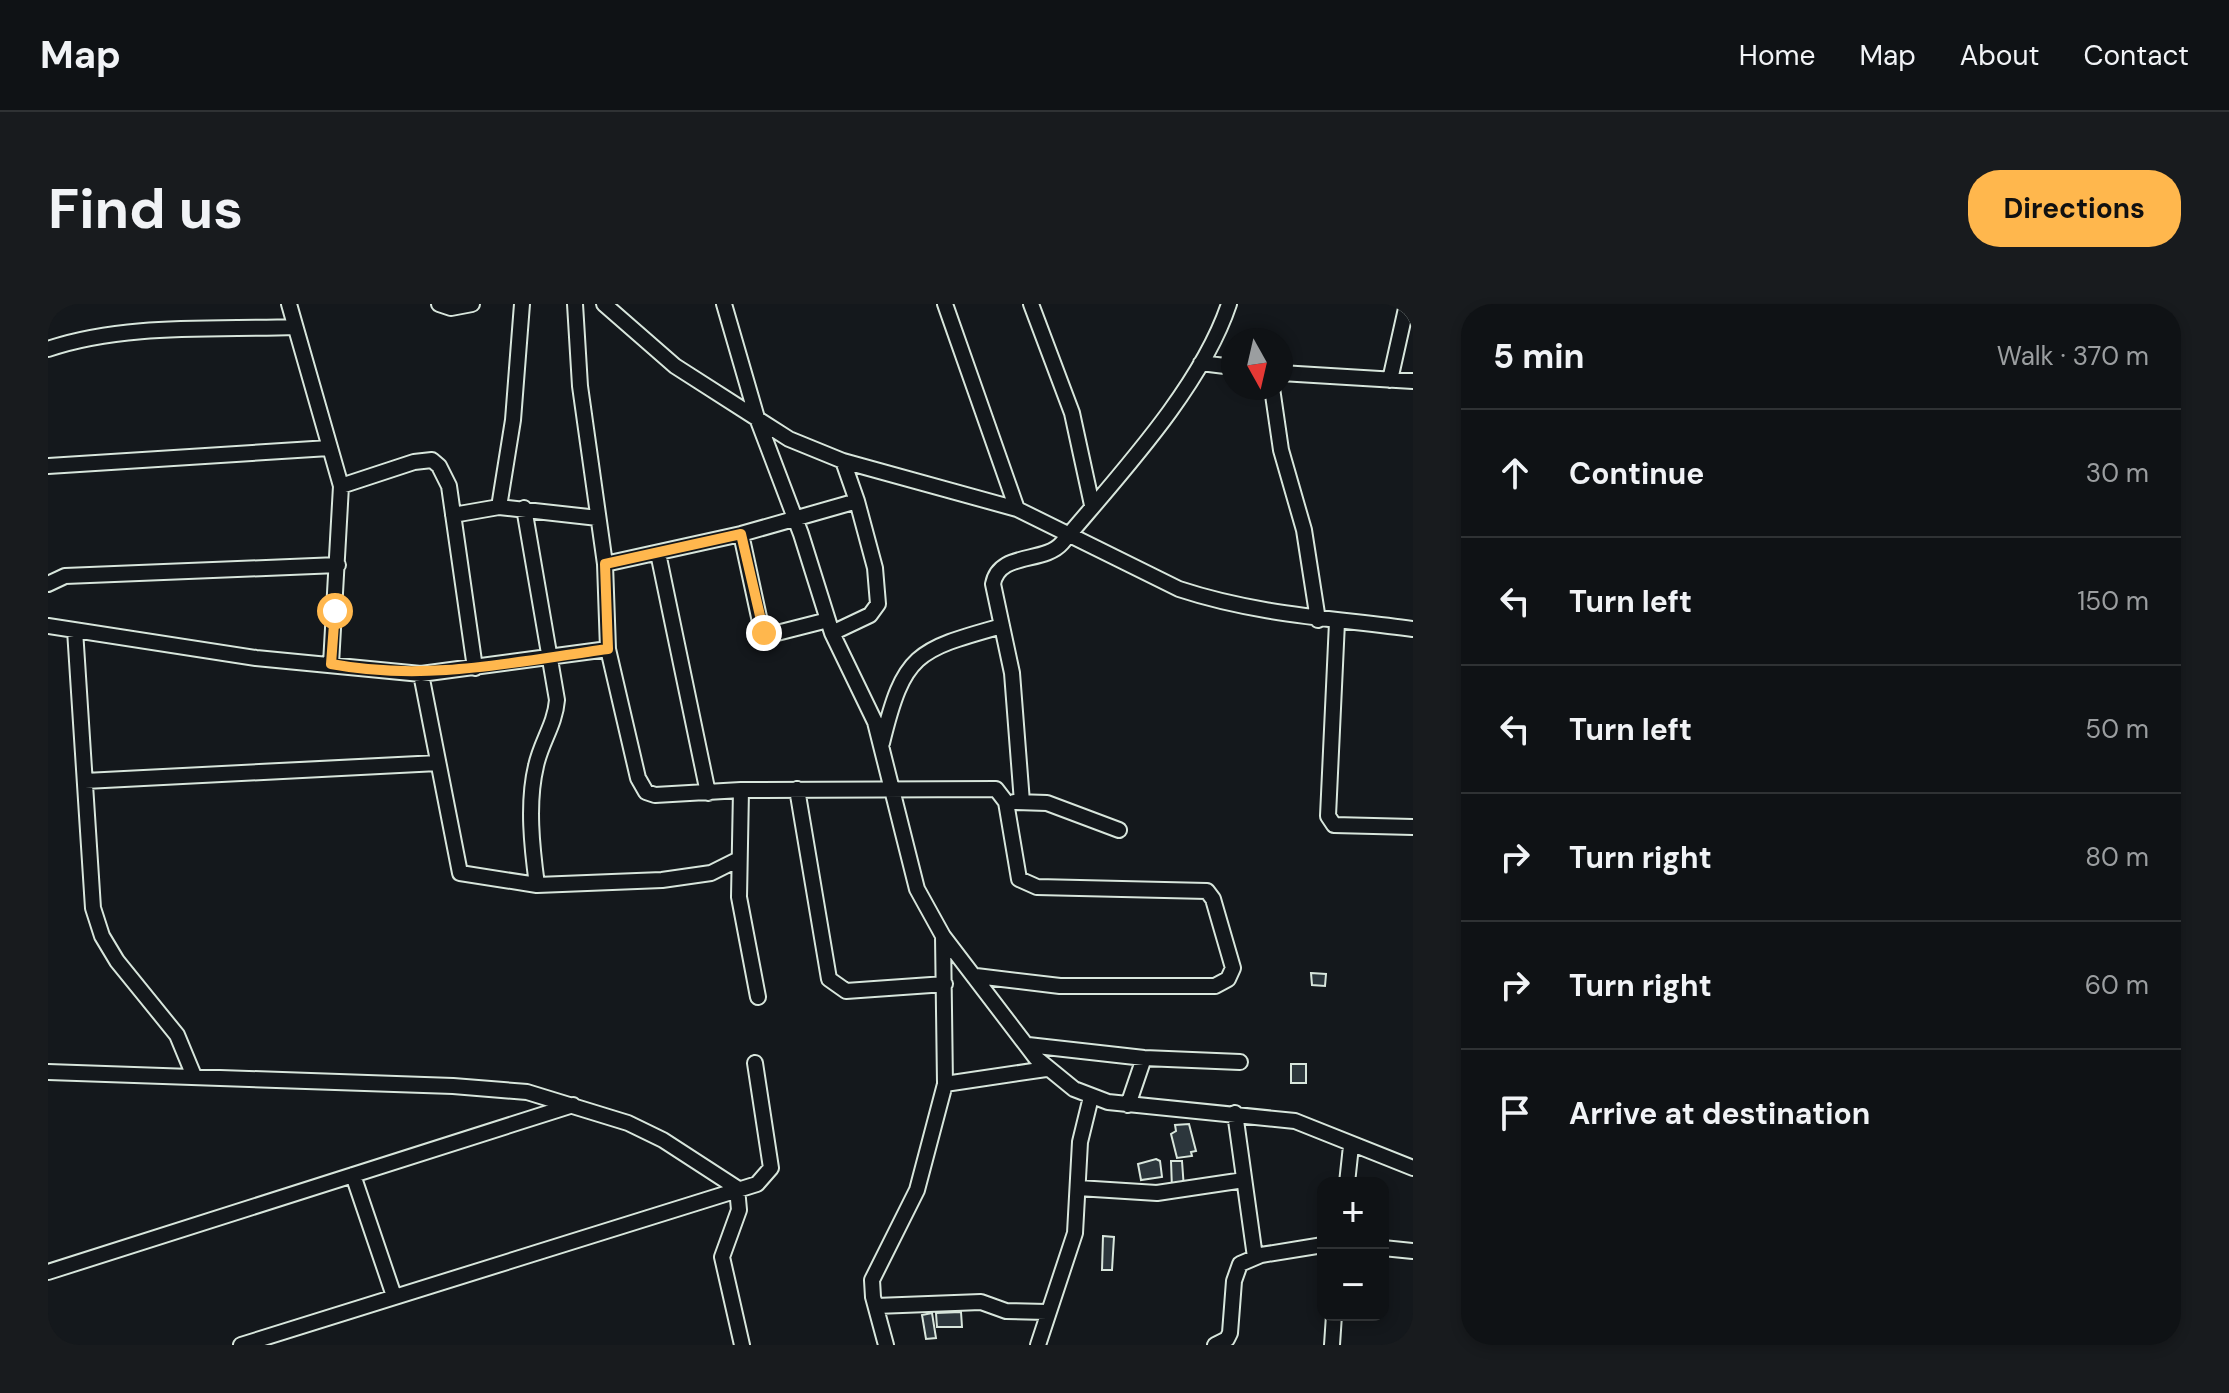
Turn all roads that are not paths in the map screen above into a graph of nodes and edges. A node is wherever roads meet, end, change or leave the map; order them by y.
1 (289, 304) edge
2 (439, 304) edge
3 (472, 304) edge
4 (522, 304) edge
5 (575, 304) edge
6 (604, 304) edge
7 (724, 304) edge
8 (945, 304) edge
9 (1031, 304) edge
10 (1229, 304) edge
11 (1407, 304) edge
12 (295, 327) junction
13 (48, 349) edge
14 (1201, 363) junction
15 (1221, 366) edge
16 (1293, 374) edge
17 (1390, 380) junction
18 (1413, 381) edge
19 (1274, 400) edge
20 (757, 418) junction
21 (329, 448) junction
22 (843, 461) junction
23 (48, 466) edge
24 (341, 486) junction
25 (857, 501) junction
26 (1092, 505) junction
27 (499, 507) junction
28 (524, 508) junction
29 (1017, 509) junction
30 (453, 515) junction
31 (598, 518) junction
32 (796, 520) junction
33 (741, 534) junction
34 (1068, 534) junction
35 (658, 553) junction
36 (605, 564) junction
37 (338, 565) junction
38 (48, 584) edge
39 (1318, 620) junction
40 (1337, 622) junction
41 (48, 626) edge
42 (830, 626) junction
43 (1002, 626) junction
44 (1413, 629) edge
45 (75, 630) junction
46 (608, 649) junction
47 (548, 658) junction
48 (331, 664) junction
49 (475, 668) junction
50 (421, 674) junction
51 (881, 743) junction
52 (438, 763) junction
53 (85, 781) junction
54 (797, 789) junction
55 (741, 790) junction
56 (893, 790) junction
57 (708, 793) junction
58 (1006, 802) junction
59 (1022, 802) junction
60 (1413, 827) edge
61 (1119, 830) dead end
62 (737, 860) junction
63 (537, 885) junction
64 (943, 936) junction
65 (976, 976) junction
66 (945, 984) junction
67 (758, 997) dead end
68 (1028, 1045) junction
69 (1144, 1058) junction
70 (1240, 1062) dead end
71 (755, 1063) dead end
72 (1046, 1069) junction
73 (48, 1072) edge
74 (194, 1076) junction
75 (945, 1084) junction
76 (1091, 1097) junction
77 (573, 1104) junction
78 (1128, 1105) junction
79 (1235, 1113) junction
80 (1351, 1146) junction
81 (1413, 1168) edge
82 (353, 1175) junction
83 (1348, 1177) edge
84 (1244, 1180) junction
85 (737, 1188) junction
86 (1078, 1188) junction
87 (1317, 1246) edge
88 (1389, 1249) edge
89 (1413, 1251) edge
90 (1255, 1257) junction
91 (48, 1272) edge
92 (394, 1296) junction
93 (876, 1306) junction
94 (1047, 1312) junction
95 (1334, 1321) edge
96 (241, 1345) edge
97 (742, 1345) edge
98 (886, 1345) edge
99 (1038, 1345) edge
100 (1215, 1345) edge
101 (1332, 1345) edge

1 - 12 street
2 - 3 street
4 - 27 street
5 - 31 street
6 - 20 street
7 - 20 street
8 - 29 street
9 - 26 street
10 - 14 street
11 - 17 street
12 - 13 street
12 - 21 street
14 - 15 street
14 - 26 street
16 - 17 street
17 - 18 street
19 - 39 street
20 - 22 street
20 - 32 street
21 - 23 street
21 - 24 street
22 - 25 street
22 - 29 street
24 - 30 street
24 - 37 street
25 - 32 street
25 - 42 street
26 - 34 street
27 - 28 street
27 - 30 street
28 - 31 street
28 - 47 street
29 - 34 street
30 - 49 street
31 - 36 street
32 - 33 street
32 - 42 street
33 - 35 street
33 - 42 street
34 - 39 street
34 - 43 street
35 - 36 street
35 - 57 street
36 - 46 street
37 - 38 street
37 - 48 street
39 - 40 street
40 - 44 street
40 - 60 street
41 - 45 street
42 - 51 street
43 - 51 street
43 - 59 street
45 - 48 street
45 - 53 street
46 - 47 street
46 - 57 street
47 - 49 street
47 - 63 street
48 - 50 street
49 - 50 street
50 - 52 street
51 - 56 street
52 - 53 street
52 - 63 street
53 - 74 street
54 - 55 street
54 - 56 street
54 - 66 street
55 - 57 street
55 - 62 street
56 - 58 street
56 - 64 street
58 - 59 street
58 - 65 street
59 - 61 street
62 - 63 street
62 - 67 street
64 - 65 street
64 - 66 street
65 - 68 street
66 - 75 street
68 - 69 street
68 - 72 street
69 - 70 street
69 - 78 street
71 - 85 street
72 - 75 street
72 - 76 street
73 - 74 street
74 - 77 street
75 - 93 street
76 - 78 street
76 - 86 street
77 - 82 street
77 - 85 street
78 - 79 street
79 - 80 street
79 - 84 street
80 - 81 street
80 - 83 street
82 - 91 street
82 - 92 street
84 - 86 street
84 - 90 street
85 - 92 street
85 - 97 street
86 - 94 street
87 - 90 street
88 - 89 street
90 - 100 street
92 - 96 street
93 - 94 street
93 - 98 street
94 - 99 street
95 - 101 street

